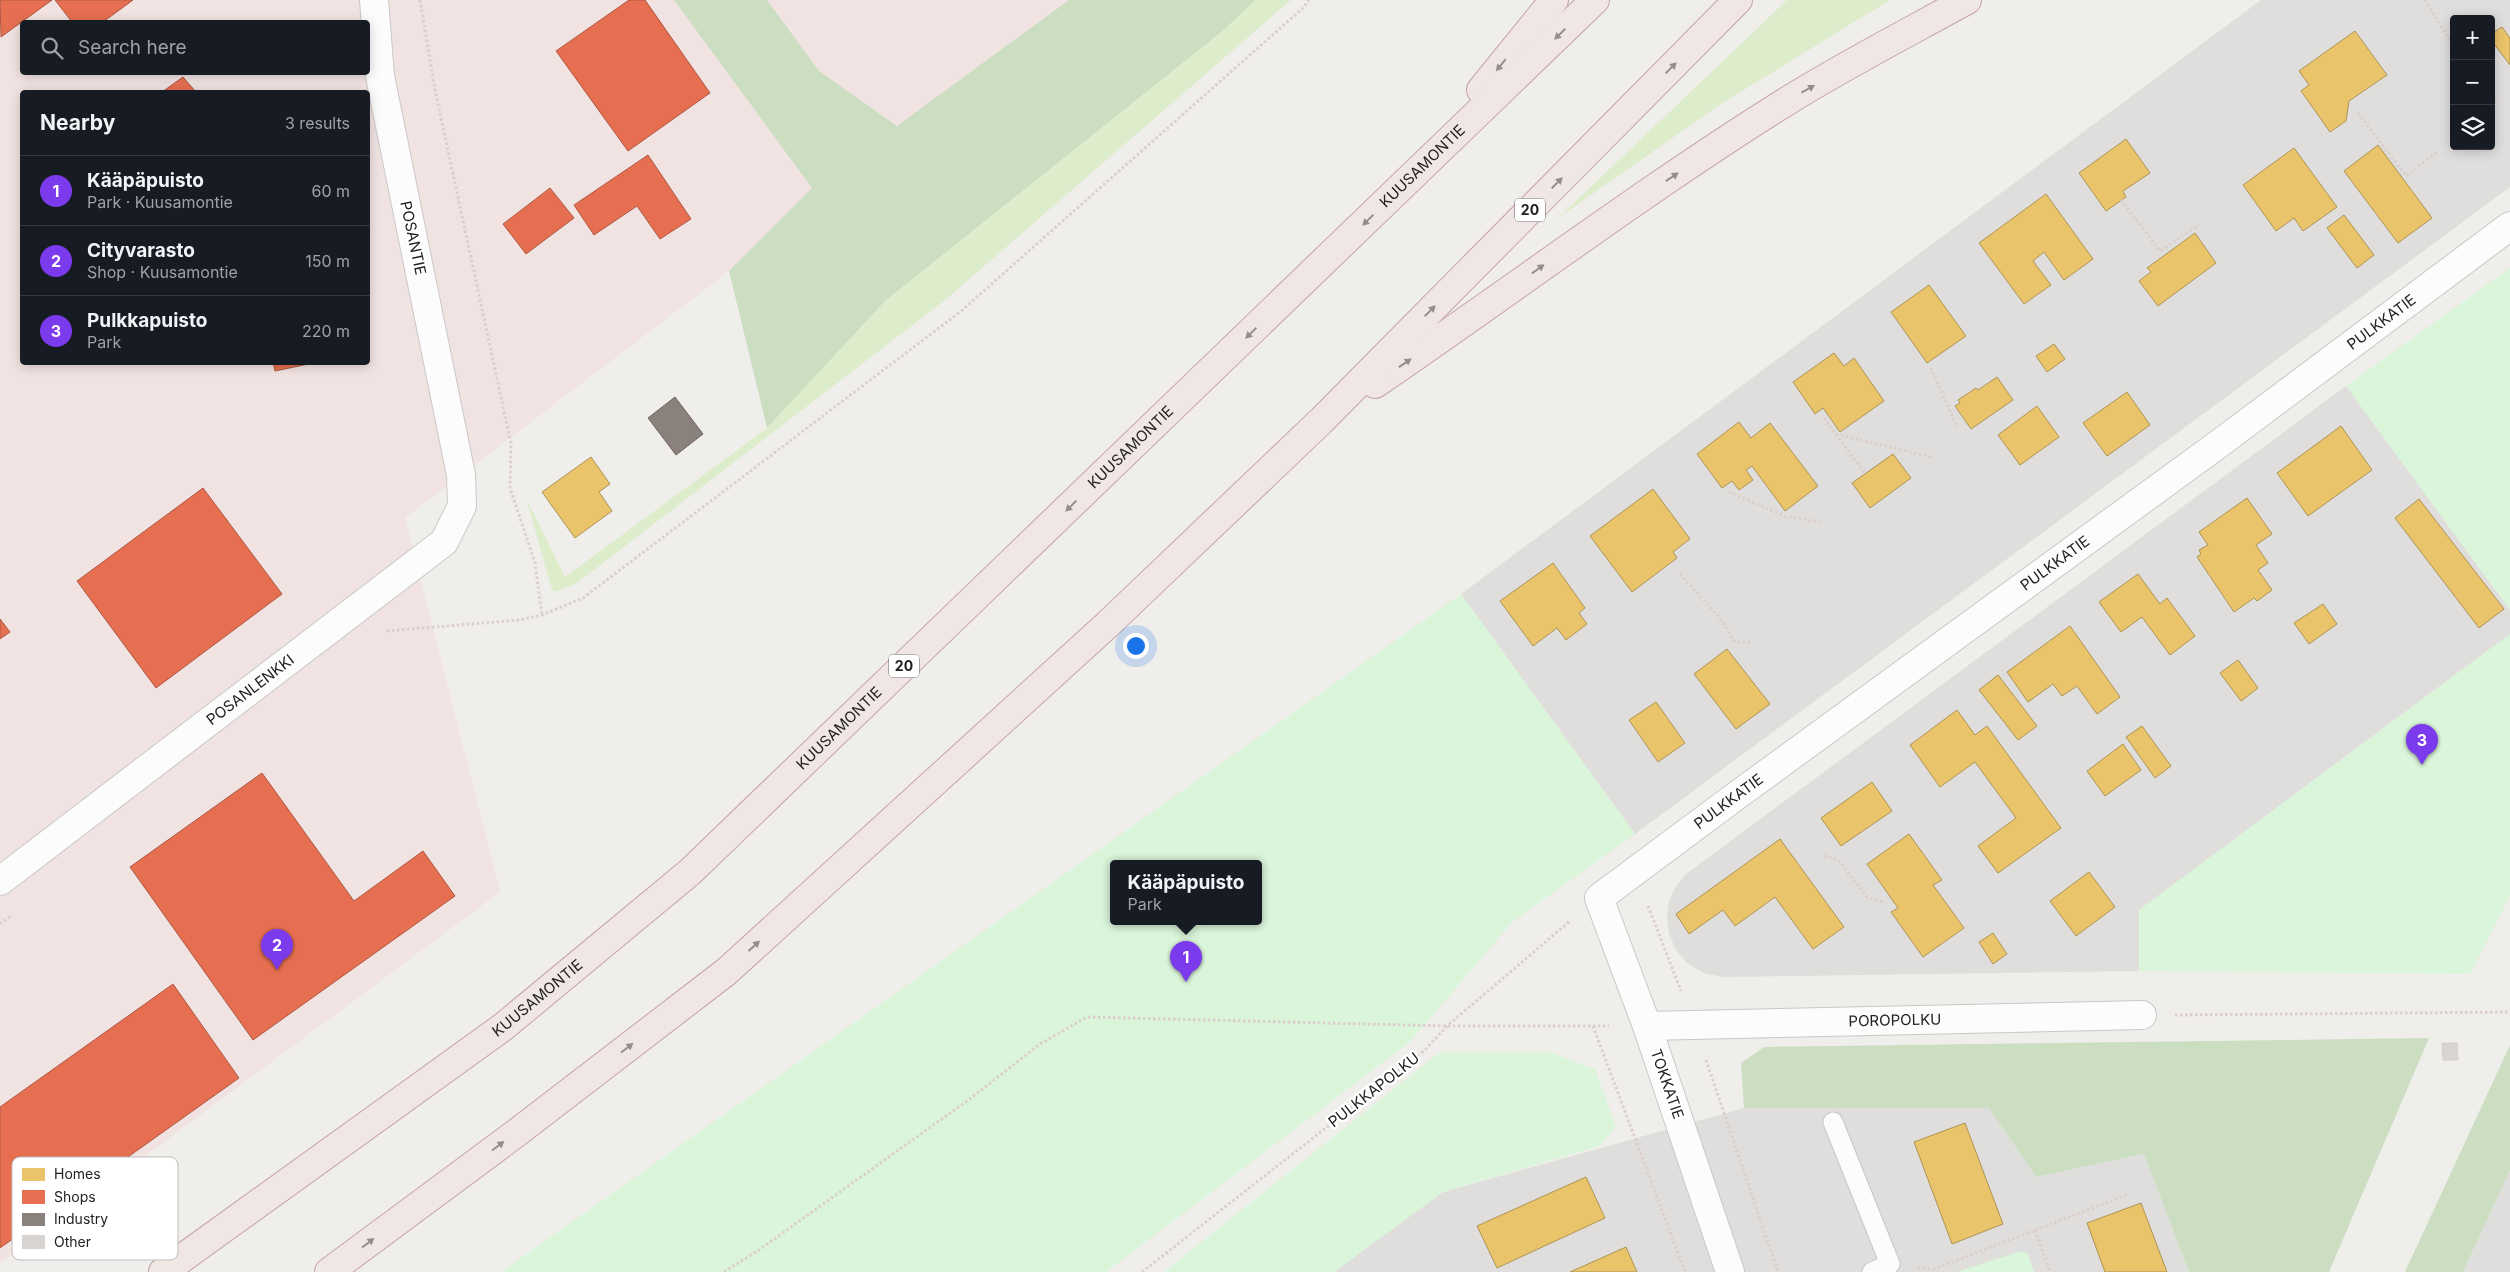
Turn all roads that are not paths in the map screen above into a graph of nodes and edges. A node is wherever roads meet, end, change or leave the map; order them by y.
1 (374, 0) edge
2 (1554, 0) edge
3 (1595, 0) edge
4 (1738, 0) edge
5 (1967, 0) edge
6 (1402, 188) junction
7 (2510, 226) edge
8 (1322, 420) junction
9 (461, 475) joint
10 (0, 881) edge
11 (1599, 898) joint
12 (2142, 1015) road end
13 (1647, 1026) junction
14 (1833, 1122) dead end
15 (163, 1272) edge
16 (329, 1272) edge
17 (1730, 1272) edge
18 (1872, 1272) edge

1 - 9 street, POSANTIE
2 -> 6 highway
3 -> 6 highway, KUUSAMONTIE / 20
8 -> 4 highway, 20
8 -> 5 highway
6 -> 15 highway, KUUSAMONTIE / 20
7 - 11 street, PULKKATIE
16 -> 8 highway, 20
9 - 10 street, POSANLENKKI
11 - 13 street, TOKKATIE
12 - 13 street, POROPOLKU
13 - 17 street, TOKKATIE
14 - 18 lane

